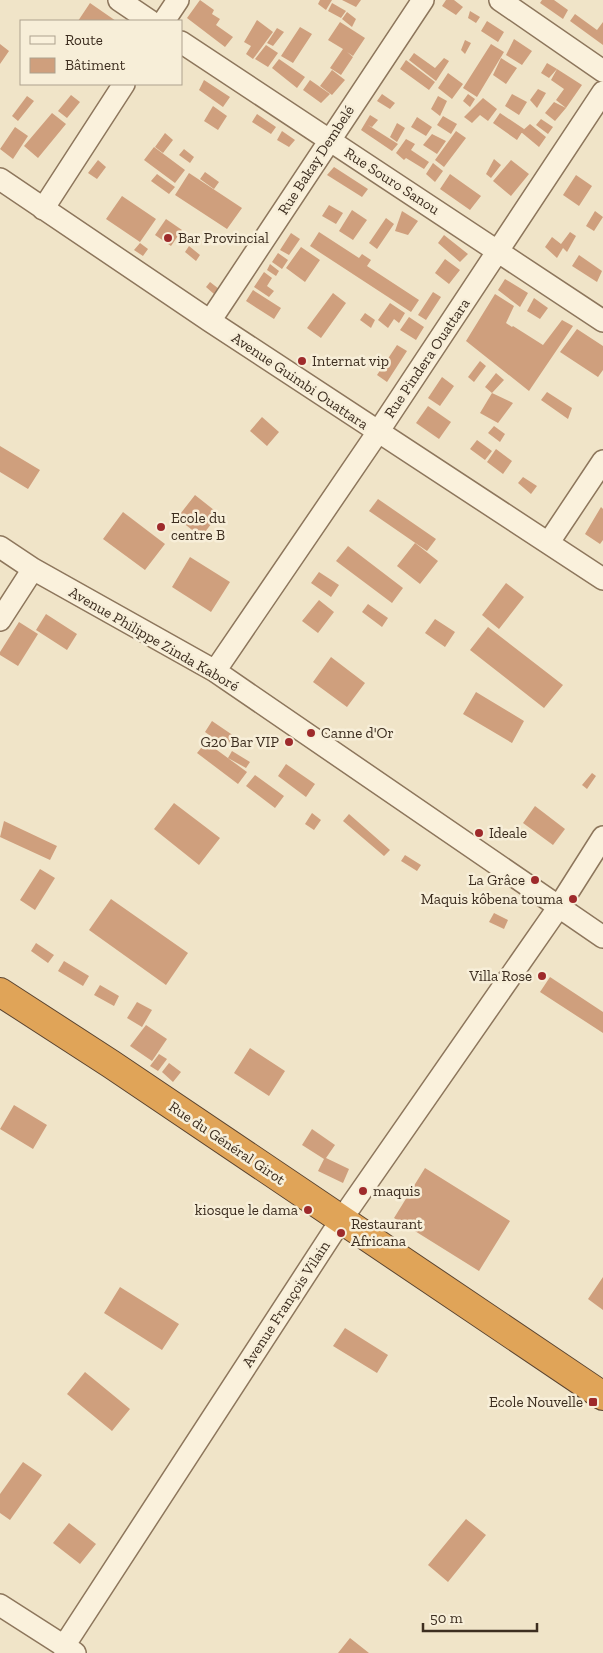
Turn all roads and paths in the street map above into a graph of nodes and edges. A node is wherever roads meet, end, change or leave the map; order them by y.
1 (118, 0) edge
2 (178, 0) edge
3 (423, 0) edge
4 (500, 0) edge
5 (148, 20) edge
6 (165, 20) edge
7 (182, 43) edge
8 (603, 71) edge
9 (123, 85) edge
10 (603, 92) edge
11 (330, 140) junction
12 (0, 179) edge
13 (43, 208) junction
14 (498, 251) junction
15 (210, 321) junction
16 (603, 321) edge
17 (378, 432) junction
18 (603, 461) edge
19 (549, 542) junction
20 (0, 547) edge
21 (33, 569) junction
22 (603, 580) edge
23 (0, 620) edge
24 (215, 671) junction
25 (603, 837) edge
26 (558, 908) junction
27 (603, 937) edge
28 (0, 992) edge
29 (341, 1220) junction
30 (603, 1396) edge
31 (0, 1605) edge
32 (68, 1651) edge

1 - 5 street
2 - 6 street
3 - 11 street, Rue Bakay Dembelé
4 - 8 street
7 - 11 street, Rue Souro Sanou
9 - 13 street
10 - 14 street, Rue Pindera Ouattara
11 - 14 street, Rue Souro Sanou
11 - 15 street, Rue Bakay Dembelé
12 - 13 street, Avenue Guimbi Ouattara
13 - 15 street, Avenue Guimbi Ouattara
14 - 16 street, Rue Souro Sanou
14 - 17 street, Rue Pindera Ouattara
15 - 17 street, Avenue Guimbi Ouattara
17 - 19 street, Avenue Guimbi Ouattara
17 - 24 street, Rue Pindera Ouattara
18 - 19 street
19 - 22 street, Avenue Guimbi Ouattara
20 - 21 street, Avenue Philippe Zinda Kaboré
21 - 23 street
21 - 24 street, Avenue Philippe Zinda Kaboré
24 - 26 street, Avenue Philippe Zinda Kaboré
25 - 26 street, Avenue François Vilain
26 - 27 street, Avenue Philippe Zinda Kaboré
26 - 29 street, Avenue François Vilain
28 - 29 highway, Rue du Général Girot
29 - 30 highway, Rue du Général Girot
29 - 32 street, Avenue François Vilain
31 - 32 street

